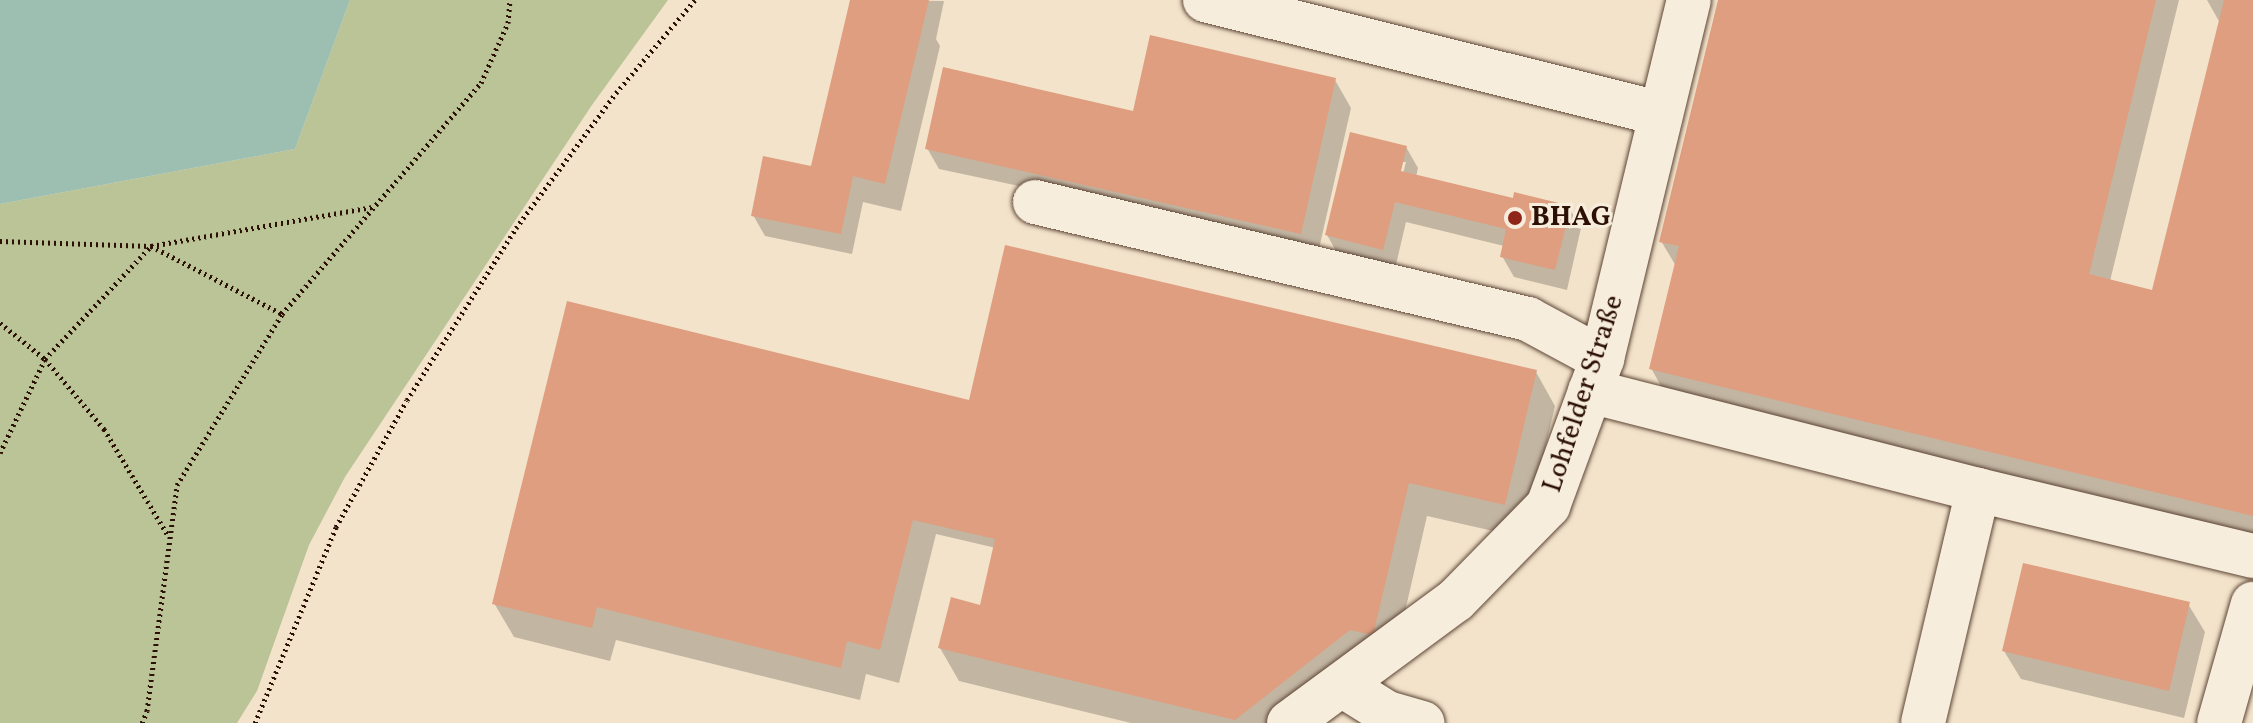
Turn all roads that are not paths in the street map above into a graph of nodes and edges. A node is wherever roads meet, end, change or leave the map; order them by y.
1 (1205, 0) edge
2 (1689, 0) edge
3 (1661, 114) junction
4 (1035, 202) dead end
5 (1596, 375) junction
6 (1978, 490) junction
7 (2253, 556) edge
8 (2253, 604) edge
9 (1342, 685) junction
10 (1289, 723) edge
11 (1423, 723) edge
12 (1923, 723) edge
13 (2219, 723) edge

1 - 3 street
2 - 3 street, Lohfelder Straße
3 - 5 street, Lohfelder Straße
4 - 5 street
5 - 6 street
5 - 9 street, Lohfelder Straße
6 - 7 street
6 - 12 street
8 - 13 street
9 - 10 street, Lohfelder Straße
9 - 11 street

